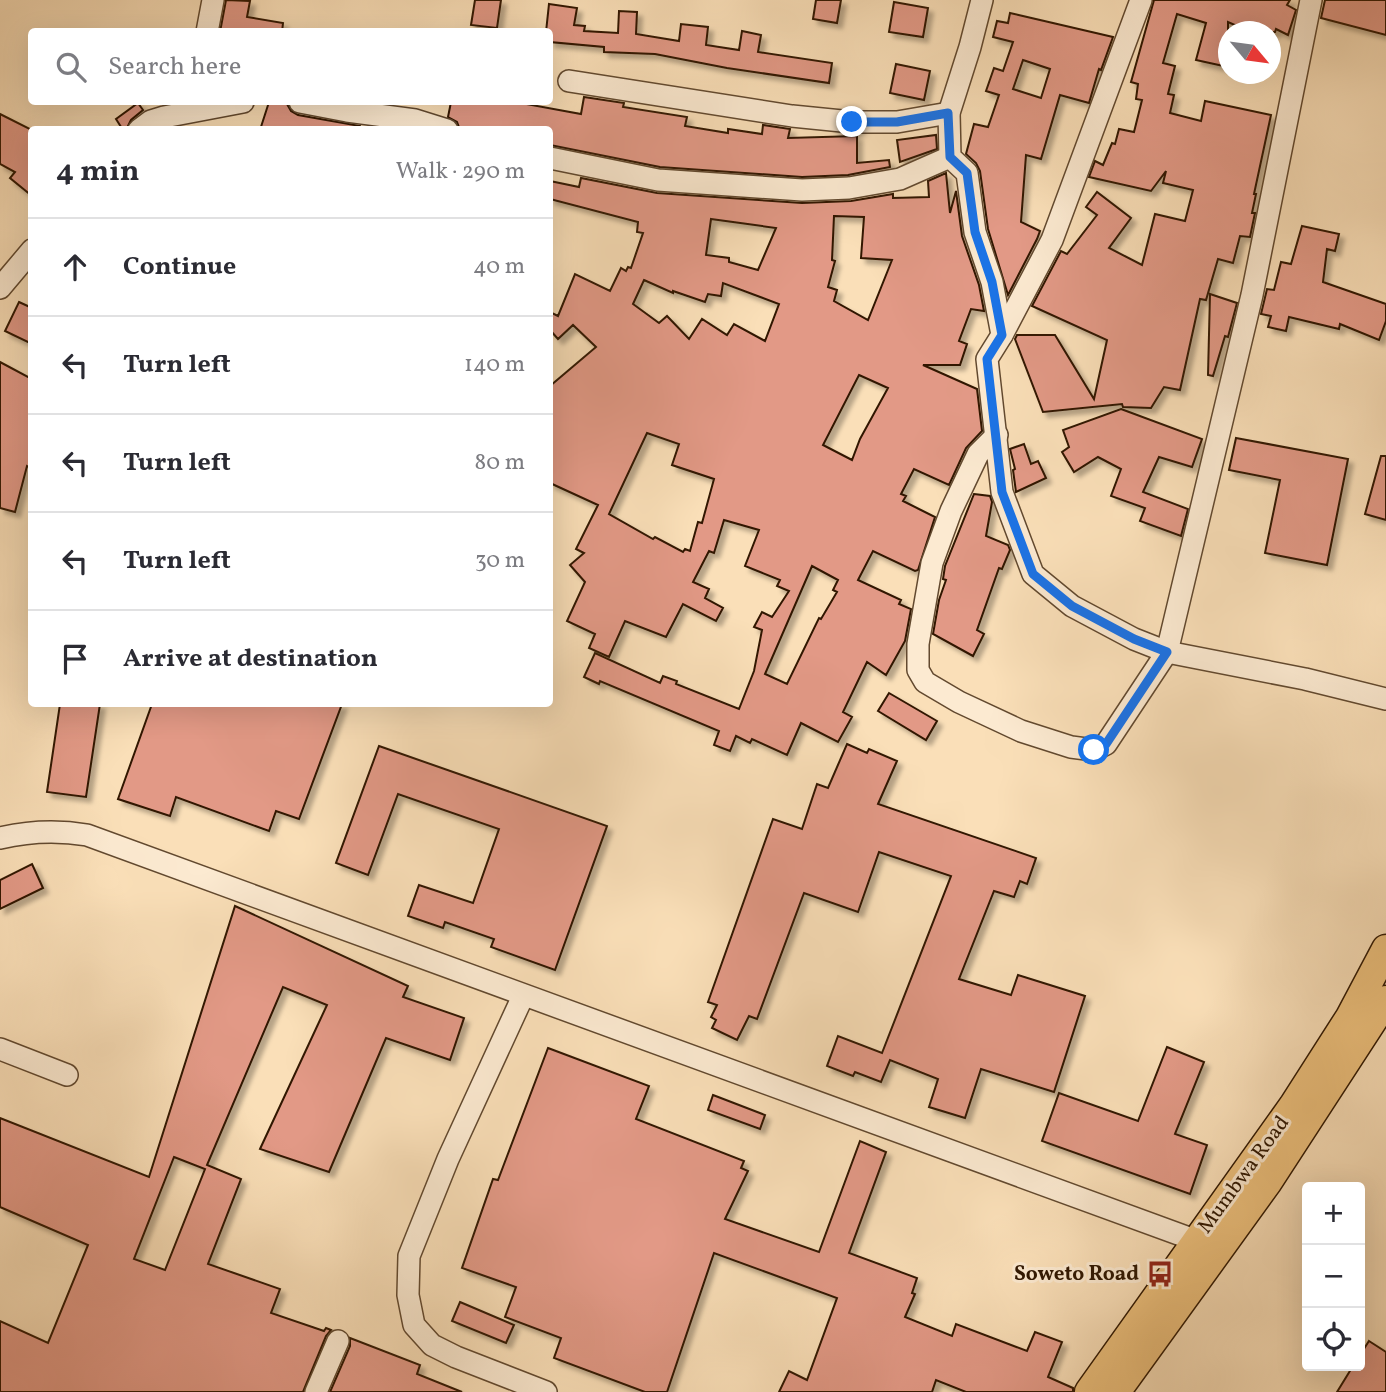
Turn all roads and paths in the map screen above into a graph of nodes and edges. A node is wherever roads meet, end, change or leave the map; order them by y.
1 (214, 0) edge
2 (982, 0) edge
3 (1141, 0) edge
4 (1311, 0) edge
5 (208, 28) edge
6 (569, 81) dead end
7 (212, 105) edge
8 (316, 105) edge
9 (180, 108) edge
10 (948, 113) junction
11 (144, 126) edge
12 (434, 126) edge
13 (950, 157) junction
14 (553, 159) edge
15 (28, 255) edge
16 (0, 288) edge
17 (1002, 335) junction
18 (997, 435) junction
19 (1167, 652) junction
20 (1386, 699) edge
21 (0, 838) edge
22 (1384, 958) edge
23 (523, 996) junction
24 (1386, 1000) edge
25 (0, 1049) edge
26 (67, 1075) dead end
27 (1208, 1244) junction
28 (338, 1341) dead end
29 (316, 1392) edge
30 (546, 1392) edge
31 (1088, 1392) edge
32 (1116, 1392) edge

1 - 5 street
2 - 10 street
3 - 17 street
4 - 19 street
6 - 10 street
7 - 9 street
8 - 12 street
9 - 11 street
10 - 13 street
13 - 14 street
13 - 17 street
15 - 16 street
17 - 18 street
18 - 19 street
18 - 19 street
19 - 20 street
21 - 23 street
22 - 27 main road, Mumbwa Road
23 - 27 street
23 - 30 street
24 - 27 main road, Mumbwa Road
25 - 26 street
27 - 31 main road, Mumbwa Road
27 - 32 main road, Mumbwa Road
28 - 29 street

